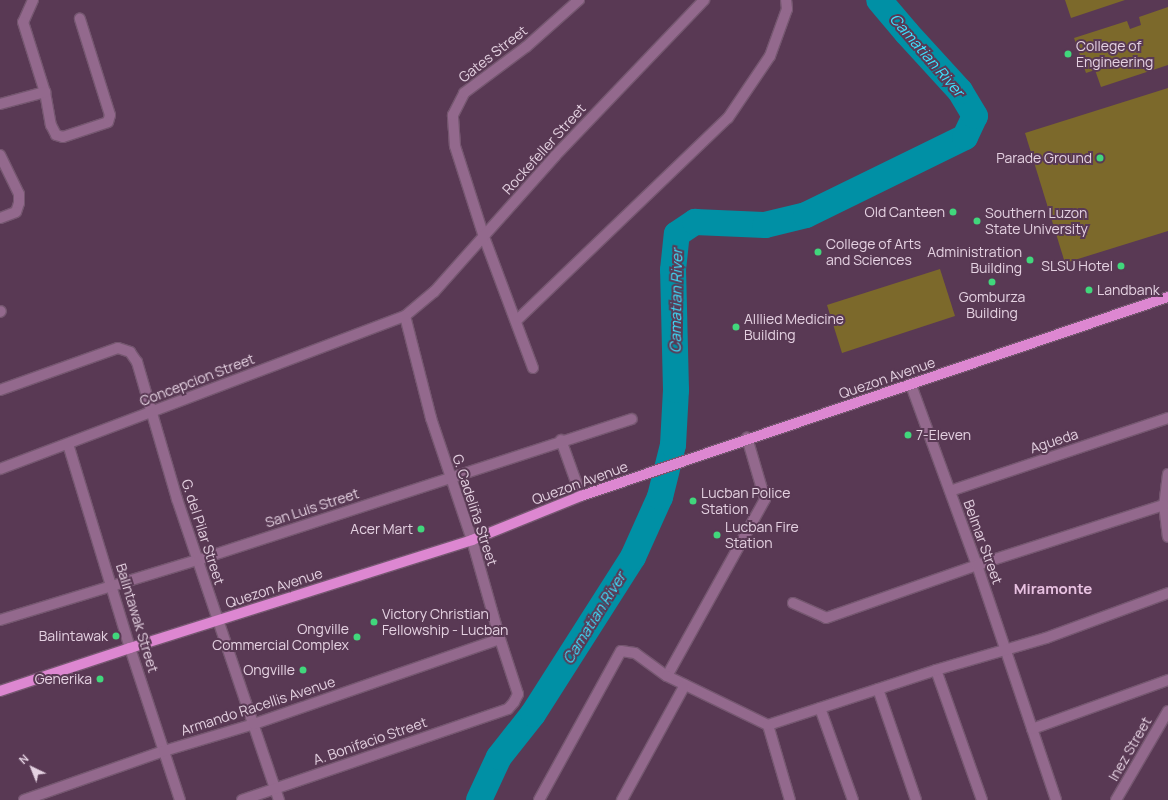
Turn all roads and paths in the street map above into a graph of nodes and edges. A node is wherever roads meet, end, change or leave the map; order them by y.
1 (33, 0) edge
2 (579, 0) edge
3 (704, 0) edge
4 (786, 0) edge
5 (80, 19) dead end
6 (46, 92) junction
7 (0, 104) edge
8 (0, 155) edge
9 (0, 218) edge
10 (484, 237) junction
11 (1168, 297) edge
12 (405, 316) junction
13 (516, 320) junction
14 (533, 368) dead end
15 (911, 385) junction
16 (0, 390) edge
17 (150, 412) junction
18 (632, 418) dead end
19 (1168, 418) edge
20 (747, 438) junction
21 (561, 440) junction
22 (68, 444) junction
23 (0, 469) edge
24 (1168, 474) edge
25 (450, 478) junction
26 (950, 491) junction
27 (581, 496) junction
28 (1164, 505) junction
29 (1168, 537) edge
30 (472, 540) junction
31 (198, 560) junction
32 (977, 565) junction
33 (112, 586) junction
34 (1168, 593) edge
35 (793, 603) dead end
36 (0, 620) edge
37 (218, 621) junction
38 (500, 639) junction
39 (130, 648) junction
40 (1006, 650) junction
41 (936, 670) junction
42 (667, 676) junction
43 (1168, 680) edge
44 (685, 685) junction
45 (878, 689) junction
46 (0, 691) edge
47 (820, 708) junction
48 (508, 709) joint
49 (1168, 711) edge
50 (254, 724) junction
51 (768, 725) junction
52 (1032, 729) junction
53 (164, 751) junction
54 (275, 789) junction
55 (24, 800) edge
56 (180, 800) edge
57 (242, 800) edge
58 (279, 800) edge
59 (539, 800) edge
60 (622, 800) edge
61 (790, 800) edge
62 (853, 800) edge
63 (916, 800) edge
64 (982, 800) edge
65 (1056, 800) edge
66 (1116, 800) edge

1 - 6 street
2 - 10 street, Gates Street
3 - 10 street, Rockefeller Street
4 - 13 street
5 - 6 street
6 - 7 street
8 - 9 street
10 - 12 street, Rockefeller Street
10 - 13 street, Gates Street
11 - 15 main road, Quezon Avenue
12 - 17 street, Concepcion Street
12 - 25 street, G. Cadeliña Street
13 - 14 street, Gates Street
15 - 20 main road, Quezon Avenue
15 - 26 street, Belmar Street
16 - 17 street, G. del Pilar Street
17 - 22 street, Concepcion Street
17 - 31 street, G. del Pilar Street
18 - 21 street, San Luis Street
19 - 26 street, Agueda
20 - 27 main road, Quezon Avenue
20 - 42 street
21 - 25 street, San Luis Street
21 - 27 street
22 - 23 street, Concepcion Street
22 - 33 street, Balintawak Street
24 - 28 street
25 - 30 street, G. Cadeliña Street
25 - 31 street, San Luis Street
26 - 32 street, Belmar Street
27 - 30 main road, Quezon Avenue
28 - 29 street
28 - 32 street
30 - 37 main road, Quezon Avenue
30 - 38 street, G. Cadeliña Street
31 - 33 street, San Luis Street
31 - 37 street, G. del Pilar Street
32 - 35 street
32 - 40 street, Belmar Street
33 - 36 street, San Luis Street
33 - 39 street, Balintawak Street
34 - 40 street
37 - 39 main road, Quezon Avenue
37 - 50 street, G. del Pilar Street
38 - 48 street, G. Cadeliña Street
38 - 50 street, Armando Racellis Avenue
39 - 46 main road, Quezon Avenue
39 - 53 street, Balintawak Street
40 - 41 street
40 - 52 street, Belmar Street
41 - 45 street
41 - 64 street
42 - 44 street
42 - 59 street
43 - 52 street
44 - 51 street
44 - 60 street
45 - 47 street
45 - 63 street
47 - 51 street
47 - 62 street
48 - 54 street, A. Bonifacio Street
49 - 66 street, Inez Street
50 - 53 street, Armando Racellis Avenue
50 - 54 street, G. del Pilar Street
51 - 61 street
52 - 65 street, Belmar Street
53 - 55 street, Armando Racellis Avenue
53 - 56 street, Balintawak Street
54 - 57 street, A. Bonifacio Street
54 - 58 street, G. del Pilar Street

